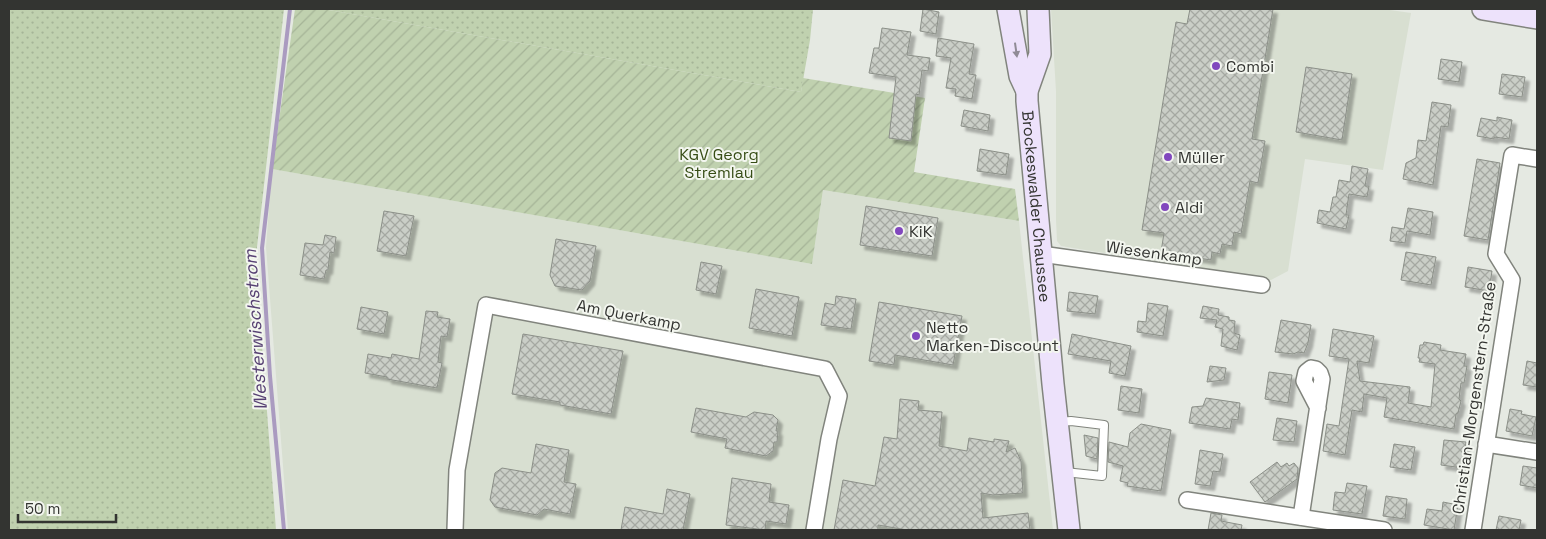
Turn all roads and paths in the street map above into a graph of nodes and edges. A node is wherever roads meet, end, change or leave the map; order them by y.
1 (1008, 9) edge
2 (1028, 9) edge
3 (1038, 9) edge
4 (1483, 9) edge
5 (1537, 18) edge
6 (1034, 70) junction
7 (1027, 91) junction
8 (1537, 159) edge
9 (1041, 254) junction
10 (1262, 285) dead end
11 (1318, 408) dead end
12 (1058, 422) junction
13 (1486, 444) junction
14 (1537, 452) edge
15 (1063, 472) junction
16 (1187, 500) dead end
17 (1301, 517) junction
18 (455, 530) edge
19 (814, 530) edge
20 (1069, 530) edge
21 (1384, 530) edge
22 (1473, 530) edge

1 -> 7 street, Brockeswalder Chaussee
2 - 6 street, Brockeswalder Chaussee
3 - 6 street
4 - 5 street
6 - 7 street, Brockeswalder Chaussee
7 - 9 street, Brockeswalder Chaussee
8 - 13 street, Christian-Morgenstern-Straße
9 - 10 street, Wiesenkamp
9 - 12 street, Brockeswalder Chaussee
11 - 17 street
12 - 15 street, Brockeswalder Chaussee
12 - 15 lane
13 - 14 street
13 - 22 street, Christian-Morgenstern-Straße
15 - 20 street, Brockeswalder Chaussee
16 - 17 street
17 - 21 street
18 - 19 street, Am Querkamp

